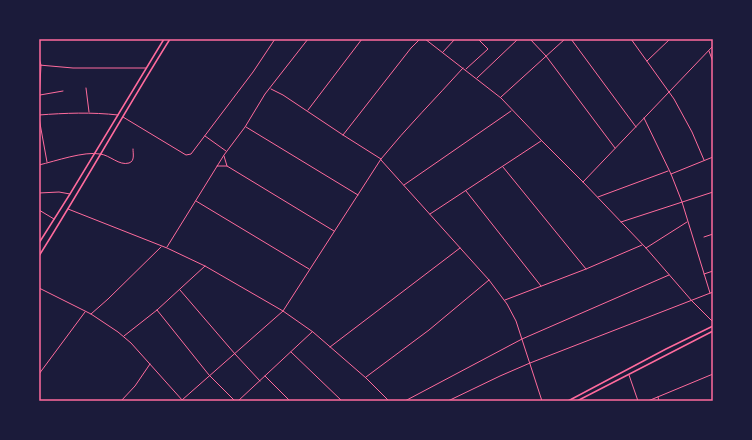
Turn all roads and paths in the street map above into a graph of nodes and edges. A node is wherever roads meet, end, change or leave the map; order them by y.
1 (164, 39) edge
2 (170, 39) edge
3 (275, 39) edge
4 (308, 39) edge
5 (362, 39) edge
6 (420, 39) edge
7 (425, 39) edge
8 (455, 39) edge
9 (478, 39) edge
10 (518, 39) edge
11 (530, 39) edge
12 (565, 39) edge
13 (571, 39) edge
14 (632, 39) edge
15 (670, 39) edge
16 (713, 46) edge
17 (709, 50) junction
18 (442, 52) junction
19 (546, 56) junction
20 (39, 58) edge
21 (647, 61) junction
22 (713, 62) edge
23 (40, 65) edge
24 (146, 68) junction
25 (463, 68) junction
26 (465, 70) junction
27 (476, 78) junction
28 (86, 88) dead end
29 (270, 88) junction
30 (39, 91) edge
31 (63, 91) dead end
32 (669, 92) junction
33 (39, 95) edge
34 (501, 98) junction
35 (39, 102) edge
36 (512, 110) junction
37 (307, 111) junction
38 (89, 113) junction
39 (39, 115) edge
40 (118, 115) junction
41 (122, 117) junction
42 (39, 118) edge
43 (644, 118) junction
44 (245, 127) junction
45 (636, 127) junction
46 (343, 135) junction
47 (205, 136) junction
48 (542, 141) junction
49 (616, 148) junction
50 (133, 149) dead end
51 (227, 151) junction
52 (95, 153) junction
53 (100, 154) junction
54 (224, 155) junction
55 (713, 157) edge
56 (381, 159) junction
57 (704, 160) junction
58 (47, 163) junction
59 (39, 165) edge
60 (216, 166) junction
61 (227, 166) junction
62 (503, 167) junction
63 (669, 171) junction
64 (670, 174) junction
65 (583, 182) junction
66 (403, 185) junction
67 (466, 191) junction
68 (713, 192) edge
69 (39, 193) edge
70 (70, 194) junction
71 (358, 195) junction
72 (597, 197) junction
73 (195, 201) junction
74 (682, 202) junction
75 (68, 209) junction
76 (39, 210) edge
77 (430, 215) junction
78 (54, 219) junction
79 (620, 222) junction
80 (687, 222) junction
81 (334, 231) junction
82 (713, 234) edge
83 (704, 237) dead end
84 (39, 243) edge
85 (642, 244) junction
86 (162, 246) junction
87 (167, 248) junction
88 (460, 248) junction
89 (646, 248) junction
90 (39, 256) edge
91 (206, 266) junction
92 (309, 269) junction
93 (586, 269) junction
94 (713, 271) edge
95 (704, 274) junction
96 (669, 275) junction
97 (489, 280) junction
98 (540, 286) junction
99 (39, 288) edge
100 (180, 290) junction
101 (713, 292) edge
102 (710, 294) junction
103 (504, 300) junction
104 (692, 301) junction
105 (157, 310) junction
106 (283, 311) junction
107 (86, 312) junction
108 (91, 314) junction
109 (713, 322) edge
110 (713, 326) edge
111 (713, 331) edge
112 (312, 332) junction
113 (124, 336) junction
114 (522, 339) junction
115 (330, 347) junction
116 (291, 352) junction
117 (235, 354) junction
118 (530, 363) junction
119 (150, 364) junction
120 (39, 374) edge
121 (629, 374) junction
122 (713, 374) edge
123 (209, 375) junction
124 (265, 376) junction
125 (366, 378) junction
126 (260, 381) junction
127 (657, 397) junction
128 (182, 400) edge
129 (121, 401) edge
130 (235, 401) edge
131 (238, 401) edge
132 (290, 401) edge
133 (342, 401) edge
134 (389, 401) edge
135 (405, 401) edge
136 (448, 401) edge
137 (542, 401) edge
138 (568, 401) edge
139 (577, 401) edge
140 (638, 401) edge
141 (648, 401) edge
142 (659, 401) edge

1 - 24 main road
2 - 41 main road
3 - 47 street
4 - 29 street
5 - 37 street
6 - 46 street
7 - 18 street
8 - 18 street
9 - 26 street
10 - 27 street
11 - 19 street
12 - 19 street
13 - 45 street
14 - 21 street
15 - 21 street
16 - 17 street
17 - 22 street
17 - 32 street
18 - 25 street
19 - 34 street
19 - 49 street
20 - 23 street
21 - 32 street
23 - 24 street
23 - 30 street
24 - 40 main road
25 - 26 street
25 - 56 street
26 - 27 street
27 - 34 street
28 - 38 street
29 - 37 street
29 - 44 street
30 - 33 street
31 - 33 street
32 - 43 street
32 - 57 street
33 - 35 street
34 - 36 street
36 - 48 street
36 - 66 street
37 - 46 street
38 - 39 street
38 - 40 street
40 - 52 main road
41 - 47 street
41 - 53 main road
42 - 58 street
43 - 45 street
43 - 63 street
44 - 51 street
44 - 71 street
45 - 49 street
46 - 56 street
47 - 51 street
48 - 62 street
48 - 65 street
49 - 65 street
50 - 53 street
51 - 54 street
52 - 53 street
52 - 58 street
52 - 70 main road
53 - 75 main road
54 - 60 street
54 - 61 street
55 - 57 street
56 - 66 street
56 - 71 street
57 - 64 street
58 - 59 street
60 - 61 street
60 - 73 street
61 - 81 street
62 - 67 street
62 - 93 street
63 - 64 street
63 - 72 street
64 - 74 street
65 - 72 street
66 - 77 street
67 - 77 street
67 - 98 street
68 - 74 street
69 - 70 street
70 - 78 main road
71 - 81 street
72 - 79 street
73 - 87 street
73 - 92 street
74 - 79 street
74 - 80 street
75 - 86 street
75 - 90 main road
76 - 78 street
77 - 88 street
78 - 84 main road
79 - 85 street
80 - 89 street
80 - 95 street
81 - 92 street
82 - 83 street
85 - 89 street
85 - 93 street
86 - 87 street
86 - 108 street
87 - 91 street
88 - 97 street
88 - 115 street
89 - 96 street
91 - 100 street
91 - 106 street
92 - 106 street
93 - 98 street
94 - 95 street
95 - 102 street
96 - 104 street
96 - 114 street
97 - 103 street
97 - 125 street
98 - 103 street
99 - 107 street
100 - 105 street
100 - 117 street
101 - 102 street
102 - 104 street
103 - 114 street
104 - 109 street
104 - 118 street
105 - 113 street
105 - 123 street
106 - 112 street
106 - 117 street
107 - 108 street
107 - 120 street
108 - 113 street
110 - 138 main road
111 - 121 main road
112 - 115 street
112 - 116 street
113 - 119 street
114 - 118 street
114 - 135 street
115 - 125 street
116 - 124 street
116 - 133 street
117 - 123 street
117 - 126 street
118 - 136 street
118 - 137 street
119 - 128 street
119 - 129 street
121 - 139 main road
121 - 140 street
122 - 127 street
123 - 128 street
123 - 130 street
124 - 126 street
124 - 132 street
125 - 134 street
126 - 131 street
127 - 141 street
127 - 142 street

